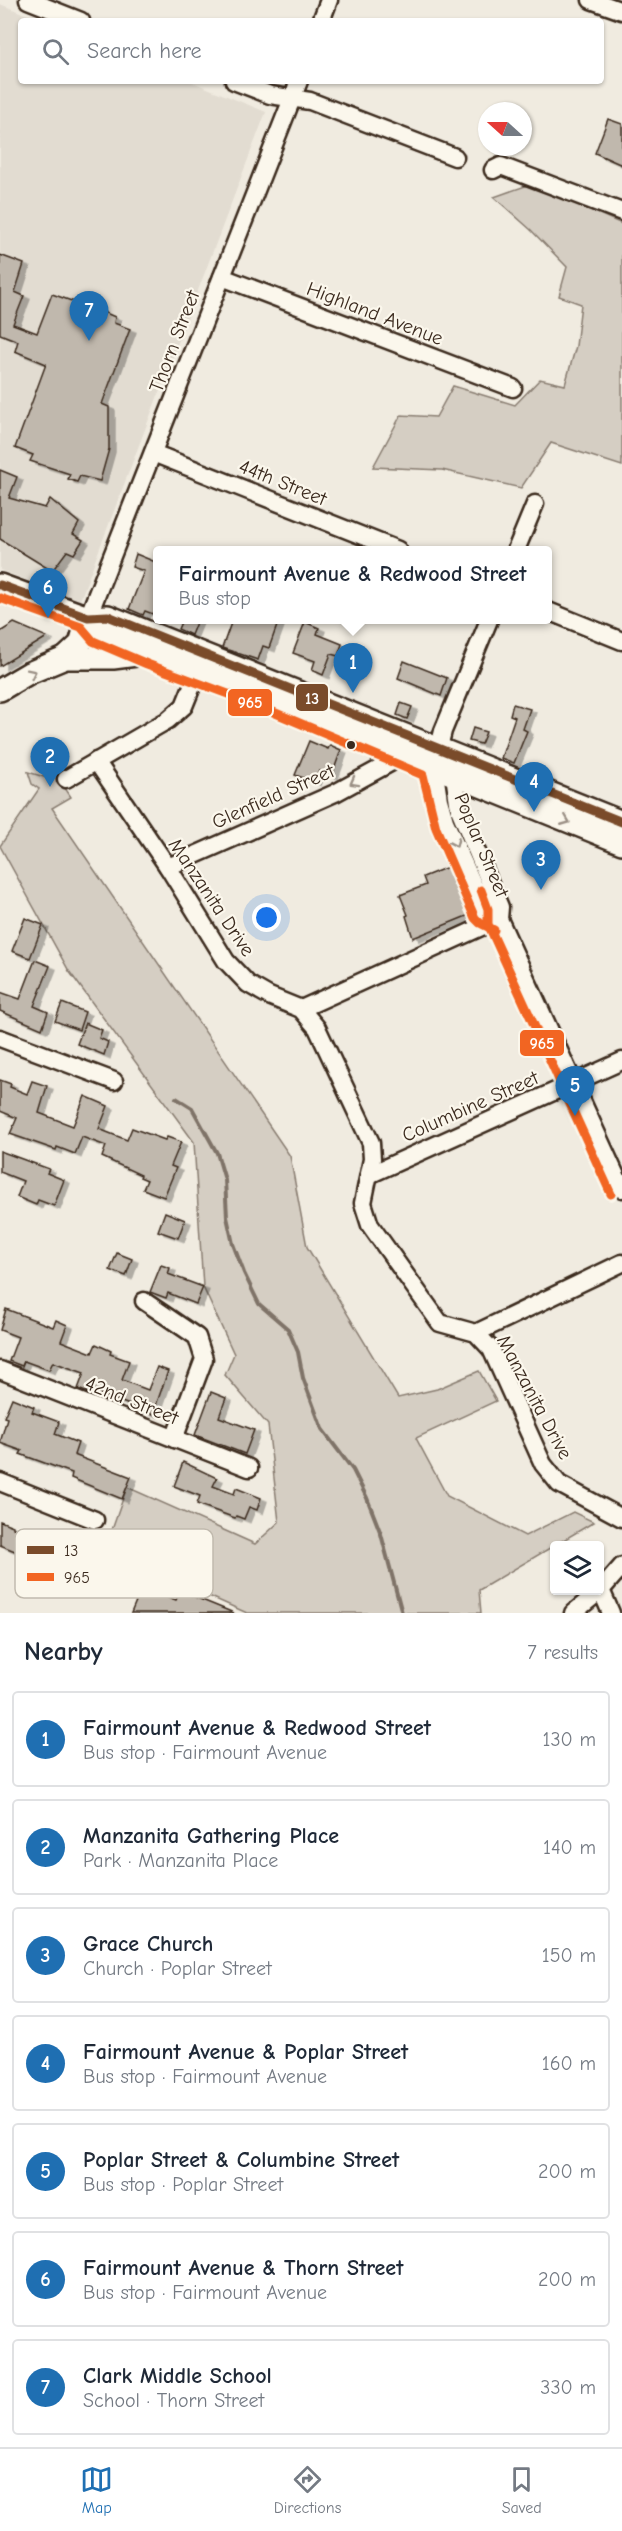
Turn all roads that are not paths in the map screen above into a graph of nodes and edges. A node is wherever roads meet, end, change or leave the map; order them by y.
1 (28, 0) edge
2 (329, 0) edge
3 (591, 0) edge
4 (622, 11) edge
5 (73, 18) edge
6 (322, 18) edge
7 (242, 84) edge
8 (296, 89) edge
9 (455, 157) dead end
10 (493, 171) dead end
11 (622, 212) edge
12 (222, 277) junction
13 (513, 388) dead end
14 (153, 453) junction
15 (535, 504) dead end
16 (388, 546) edge
17 (518, 546) edge
18 (0, 585) edge
19 (552, 613) edge
20 (88, 617) junction
21 (487, 624) edge
22 (622, 640) edge
23 (152, 653) junction
24 (65, 658) junction
25 (199, 669) junction
26 (0, 690) edge
27 (433, 753) junction
28 (405, 754) junction
29 (96, 761) junction
30 (453, 775) junction
31 (66, 779) dead end
32 (622, 822) edge
33 (622, 843) edge
34 (168, 867) junction
35 (499, 919) junction
36 (301, 1009) junction
37 (0, 1038) edge
38 (622, 1061) edge
39 (114, 1081) dead end
40 (575, 1083) junction
41 (369, 1174) junction
42 (622, 1189) edge
43 (622, 1263) edge
44 (144, 1301) dead end
45 (476, 1333) junction
46 (0, 1370) edge
47 (174, 1439) junction
48 (249, 1468) dead end
49 (0, 1482) edge
50 (620, 1513) edge
51 (94, 1520) dead end
52 (622, 1566) edge
53 (604, 1587) edge
54 (595, 1595) edge
55 (603, 1595) edge
56 (573, 1613) edge
57 (611, 1613) edge

1 - 5 street
2 - 6 street
3 - 4 street
7 - 8 street
8 - 9 street
8 - 12 street, Thorn Street
10 - 11 street
12 - 13 street, Highland Avenue
12 - 14 street, Thorn Street
14 - 16 street, 44th Street
14 - 20 street, Thorn Street
15 - 17 street
18 - 20 main road
19 - 22 street
20 - 23 main road
20 - 24 main road
20 - 27 main road
21 - 27 street
23 - 24 main road
23 - 25 main road
26 -> 24 main road
25 - 28 main road
25 - 29 street
27 - 28 main road
27 - 30 main road
27 - 32 main road
27 -> 35 street, Poplar Street
28 -> 34 street, Glenfield Street
29 - 31 street
29 - 34 street, Manzanita Drive
30 -> 33 main road
30 - 35 street, Poplar Street
34 - 36 street, Manzanita Drive
35 - 36 street
35 - 40 street, Poplar Street
36 - 41 street, Manzanita Drive
37 - 39 street
38 - 40 street, Columbine Street
40 - 41 street, Columbine Street
40 - 42 street, Poplar Street
41 - 45 street, Manzanita Drive
43 - 45 street
44 - 47 street
45 - 50 street, Manzanita Drive
46 - 47 street, 42nd Street
47 - 48 street, 42nd Street
49 - 51 street
52 - 53 street
54 - 56 street
55 - 57 street

